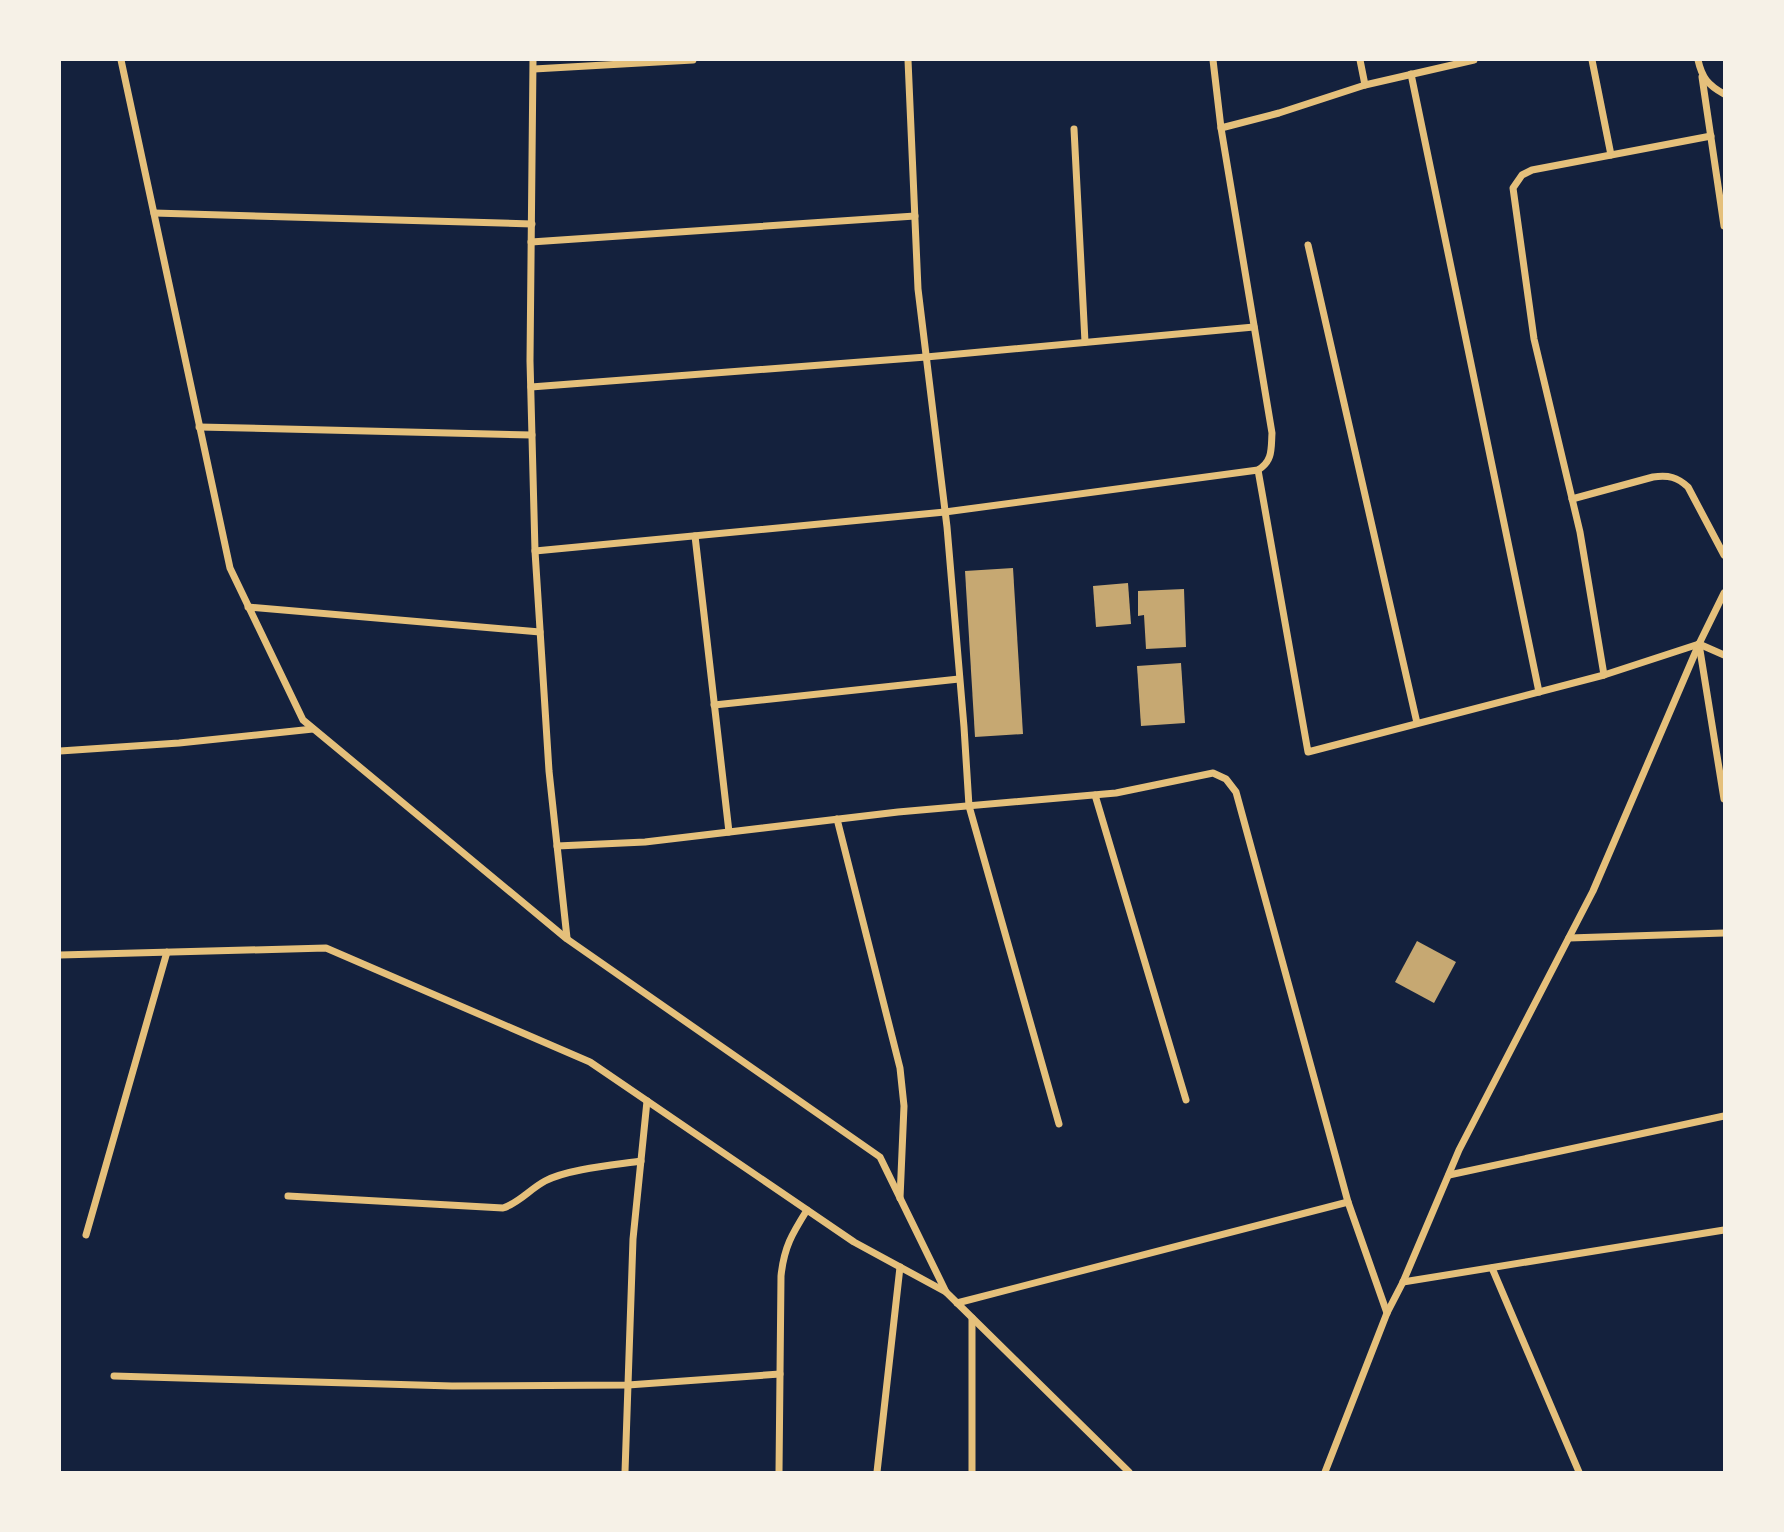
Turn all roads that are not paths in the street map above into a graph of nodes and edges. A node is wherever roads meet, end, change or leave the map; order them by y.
1 (121, 60) edge
2 (533, 60) edge
3 (670, 60) edge
4 (693, 60) edge
5 (908, 60) edge
6 (1213, 60) edge
7 (1360, 60) edge
8 (1474, 60) edge
9 (1592, 60) edge
10 (1698, 60) edge
11 (534, 69) junction
12 (1411, 74) junction
13 (1702, 77) junction
14 (1365, 85) junction
15 (1724, 94) edge
16 (1221, 128) junction
17 (1074, 129) dead end
18 (1711, 136) junction
19 (1611, 155) junction
20 (154, 213) junction
21 (915, 216) junction
22 (532, 224) junction
23 (1724, 226) edge
24 (531, 242) junction
25 (1308, 245) dead end
26 (1254, 327) junction
27 (1085, 342) junction
28 (926, 357) junction
29 (531, 387) junction
30 (200, 427) junction
31 (532, 436) junction
32 (1258, 470) junction
33 (1572, 499) junction
34 (945, 512) junction
35 (695, 536) junction
36 (535, 551) junction
37 (1724, 555) edge
38 (1724, 593) edge
39 (248, 607) junction
40 (540, 632) junction
41 (1699, 644) junction
42 (1724, 655) edge
43 (1604, 675) junction
44 (959, 680) junction
45 (1539, 692) junction
46 (714, 705) junction
47 (1417, 723) junction
48 (313, 729) junction
49 (60, 751) edge
50 (1095, 795) junction
51 (1724, 799) edge
52 (969, 806) junction
53 (837, 819) junction
54 (729, 832) junction
55 (557, 846) junction
56 (1724, 933) edge
57 (1569, 938) junction
58 (567, 939) junction
59 (167, 952) junction
60 (60, 956) edge
61 (1186, 1100) dead end
62 (648, 1101) junction
63 (1724, 1116) edge
64 (1059, 1124) dead end
65 (641, 1161) junction
66 (1449, 1175) junction
67 (289, 1196) dead end
68 (900, 1199) junction
69 (1348, 1202) junction
70 (807, 1210) junction
71 (1724, 1230) edge
72 (86, 1235) dead end
73 (900, 1266) junction
74 (1492, 1268) junction
75 (1403, 1282) junction
76 (946, 1292) junction
77 (957, 1303) junction
78 (1387, 1313) junction
79 (972, 1318) junction
80 (780, 1374) junction
81 (114, 1376) dead end
82 (628, 1385) junction
83 (625, 1472) edge
84 (779, 1472) edge
85 (877, 1472) edge
86 (972, 1472) edge
87 (1129, 1472) edge
88 (1325, 1472) edge
89 (1579, 1472) edge

1 - 20 street
2 - 11 street
3 - 4 street
3 - 11 street
5 - 21 street
6 - 16 street
7 - 14 street
8 - 12 street
9 - 19 street
10 - 13 street
11 - 22 street
12 - 14 street
12 - 45 street
13 - 15 street
13 - 18 street
14 - 16 street
16 - 26 street
17 - 27 street
18 - 19 street
18 - 23 street
19 - 33 street
20 - 22 street
20 - 30 street
21 - 24 street
21 - 28 street
22 - 24 street
24 - 29 street
25 - 47 street
26 - 27 street
26 - 32 street
27 - 28 street
28 - 29 street
28 - 34 street
29 - 31 street
30 - 31 street
30 - 39 street
31 - 36 street
32 - 34 street
32 - 47 street
33 - 37 street
33 - 43 street
34 - 35 street
34 - 44 street
35 - 36 street
35 - 46 street
36 - 40 street
38 - 41 street
39 - 40 street
39 - 48 street
40 - 55 street
41 - 42 street
41 - 43 street
41 - 51 street
41 - 57 street
43 - 45 street
44 - 46 street
44 - 52 street
45 - 47 street
46 - 54 street
48 - 49 street
48 - 58 street
50 - 52 street
50 - 61 street
50 - 69 street
52 - 53 street
52 - 64 street
53 - 54 street
53 - 68 street
54 - 55 street
55 - 58 street
56 - 57 street
57 - 66 street
58 - 68 street
59 - 60 street
59 - 62 street
59 - 72 street
62 - 65 street
62 - 70 street
63 - 66 street
65 - 67 street
65 - 82 street
66 - 75 street
68 - 76 street
69 - 77 street
69 - 78 street
70 - 73 street
70 - 80 street
71 - 74 street
73 - 76 street
73 - 85 street
74 - 75 street
74 - 89 street
75 - 78 street
76 - 77 street
77 - 79 street
78 - 88 street
79 - 86 street
79 - 87 street
80 - 82 street
80 - 84 street
81 - 82 street
82 - 83 street

